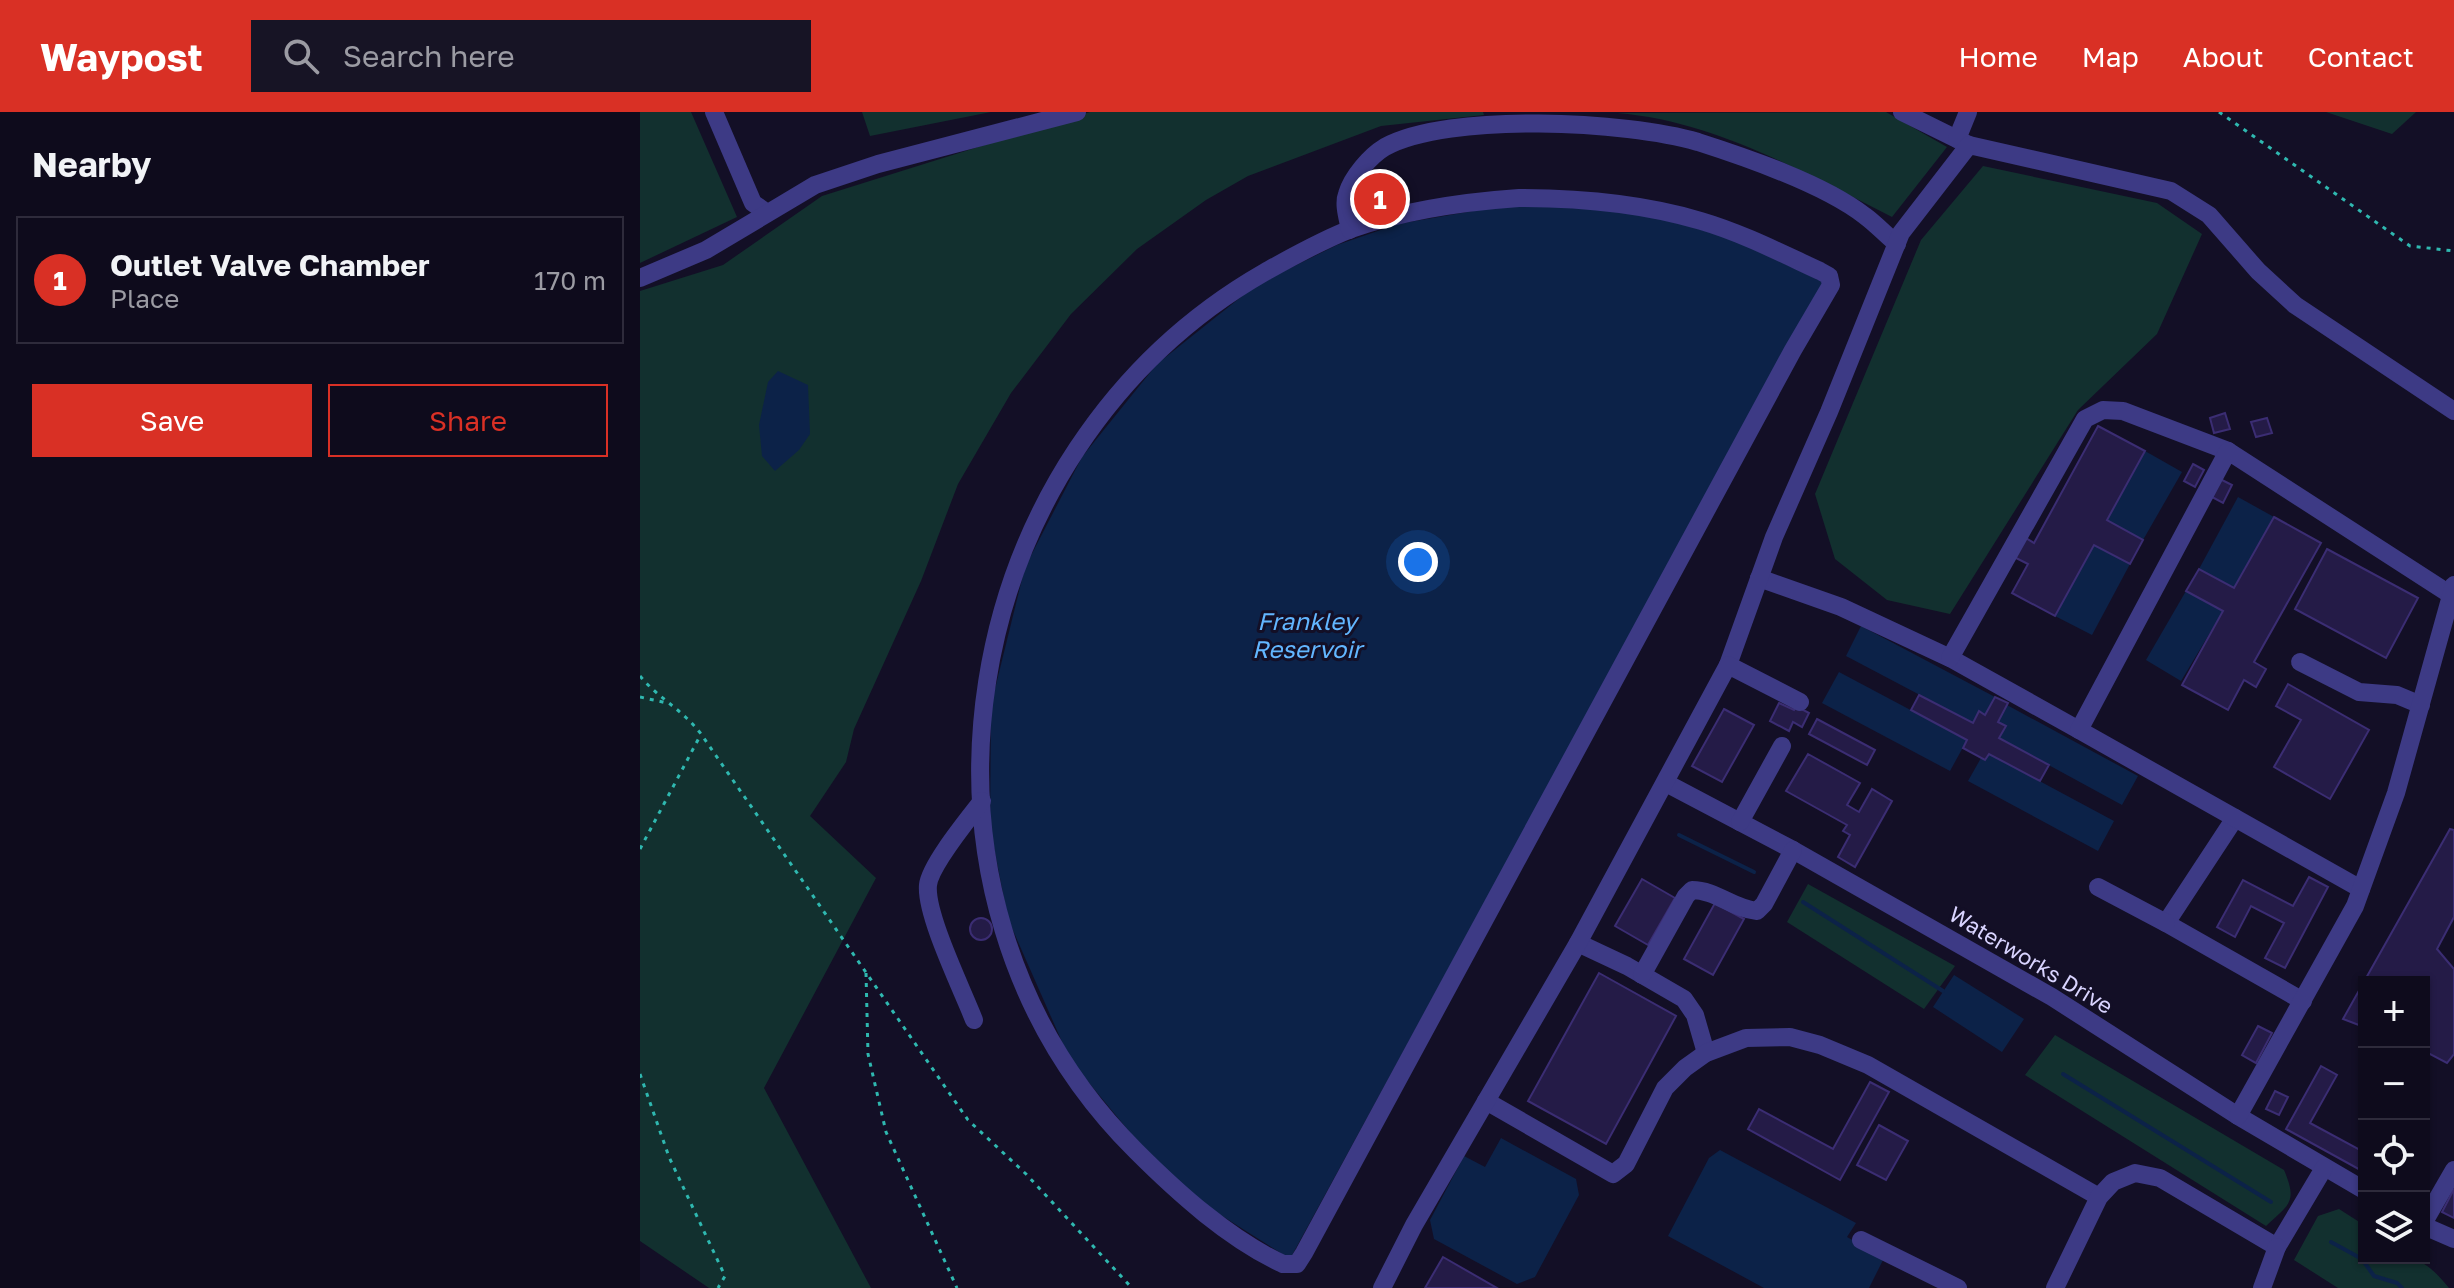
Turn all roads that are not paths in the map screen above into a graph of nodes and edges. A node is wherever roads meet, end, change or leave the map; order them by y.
1 (714, 112) edge
2 (1077, 112) edge
3 (1902, 112) edge
4 (1968, 112) edge
5 (1963, 142) junction
6 (767, 213) junction
7 (1350, 230) junction
8 (1897, 244) junction
9 (640, 278) edge
10 (2454, 411) edge
11 (2228, 451) junction
12 (1759, 578) junction
13 (2453, 590) edge
14 (1950, 658) junction
15 (2300, 662) dead end
16 (1728, 665) junction
17 (1800, 702) dead end
18 (2421, 705) junction
19 (2079, 730) junction
20 (1782, 746) dead end
21 (1666, 783) junction
22 (982, 801) junction
23 (2235, 818) junction
24 (1740, 822) junction
25 (1793, 850) junction
26 (2098, 887) dead end
27 (2361, 889) junction
28 (2166, 923) junction
29 (1578, 943) junction
30 (1642, 975) junction
31 (2303, 1001) junction
32 (974, 1020) dead end
33 (1706, 1053) junction
34 (1486, 1101) junction
35 (2238, 1116) junction
36 (2324, 1168) junction
37 (2454, 1170) edge
38 (2358, 1187) edge
39 (2099, 1197) junction
40 (2430, 1213) edge
41 (2430, 1227) edge
42 (2454, 1239) edge
43 (1861, 1240) dead end
44 (2277, 1247) junction
45 (1382, 1288) edge
46 (1958, 1288) edge
47 (2055, 1288) edge
48 (2262, 1288) edge

1 - 6 street
2 - 6 street
3 - 5 street
4 - 5 street
5 - 8 street
5 - 10 street
6 - 9 street
7 - 8 street
7 - 22 street
7 - 22 street
8 - 12 street
11 - 13 street
11 - 14 street
11 - 19 street
12 - 14 street
12 - 16 street
13 - 18 street
14 - 19 street
15 - 18 street
16 - 17 street
16 - 21 street
18 - 27 street
19 - 23 street
20 - 24 street
21 - 24 street, Waterworks Drive
21 - 29 street
22 - 32 street
23 - 27 street
23 - 28 street
24 - 25 street, Waterworks Drive
25 - 30 street
25 - 35 street, Waterworks Drive
26 - 28 street
27 - 31 street
28 - 31 street
29 - 30 street
29 - 34 street
30 - 33 street
31 - 35 street
33 - 34 street
33 - 39 street
34 - 45 street
35 - 36 street, Waterworks Drive
36 - 38 street, Waterworks Drive
36 - 44 street
37 - 40 street
39 - 44 street
39 - 47 street
41 - 42 street
43 - 46 street
44 - 48 street

